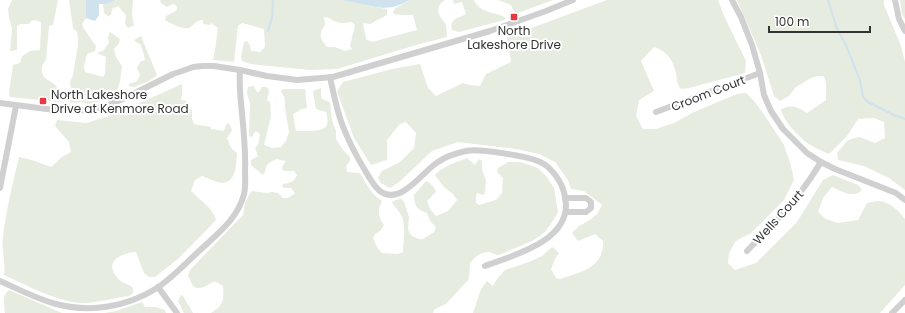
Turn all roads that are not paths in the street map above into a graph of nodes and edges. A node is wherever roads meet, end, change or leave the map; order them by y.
1 (573, 0) edge
2 (732, 0) edge
3 (895, 0) edge
4 (905, 31) edge
5 (240, 70) junction
6 (760, 73) junction
7 (330, 77) junction
8 (0, 103) edge
9 (16, 106) junction
10 (656, 112) dead end
11 (821, 162) junction
12 (0, 188) edge
13 (566, 198) junction
14 (905, 200) edge
15 (566, 212) junction
16 (747, 251) dead end
17 (486, 266) dead end
18 (0, 281) edge
19 (158, 287) junction
20 (905, 300) edge
21 (177, 313) edge
22 (892, 313) edge

1 - 7 street
2 - 6 street
3 - 4 street
5 - 7 street
5 - 9 street
5 - 19 street
6 - 10 street, Croom Court
6 - 11 street
7 - 13 street
8 - 9 street
9 - 12 street
11 - 14 street
11 - 16 street, Wells Court
13 - 15 street
13 - 15 street
15 - 17 street
18 - 19 street
19 - 21 street
20 - 22 street

